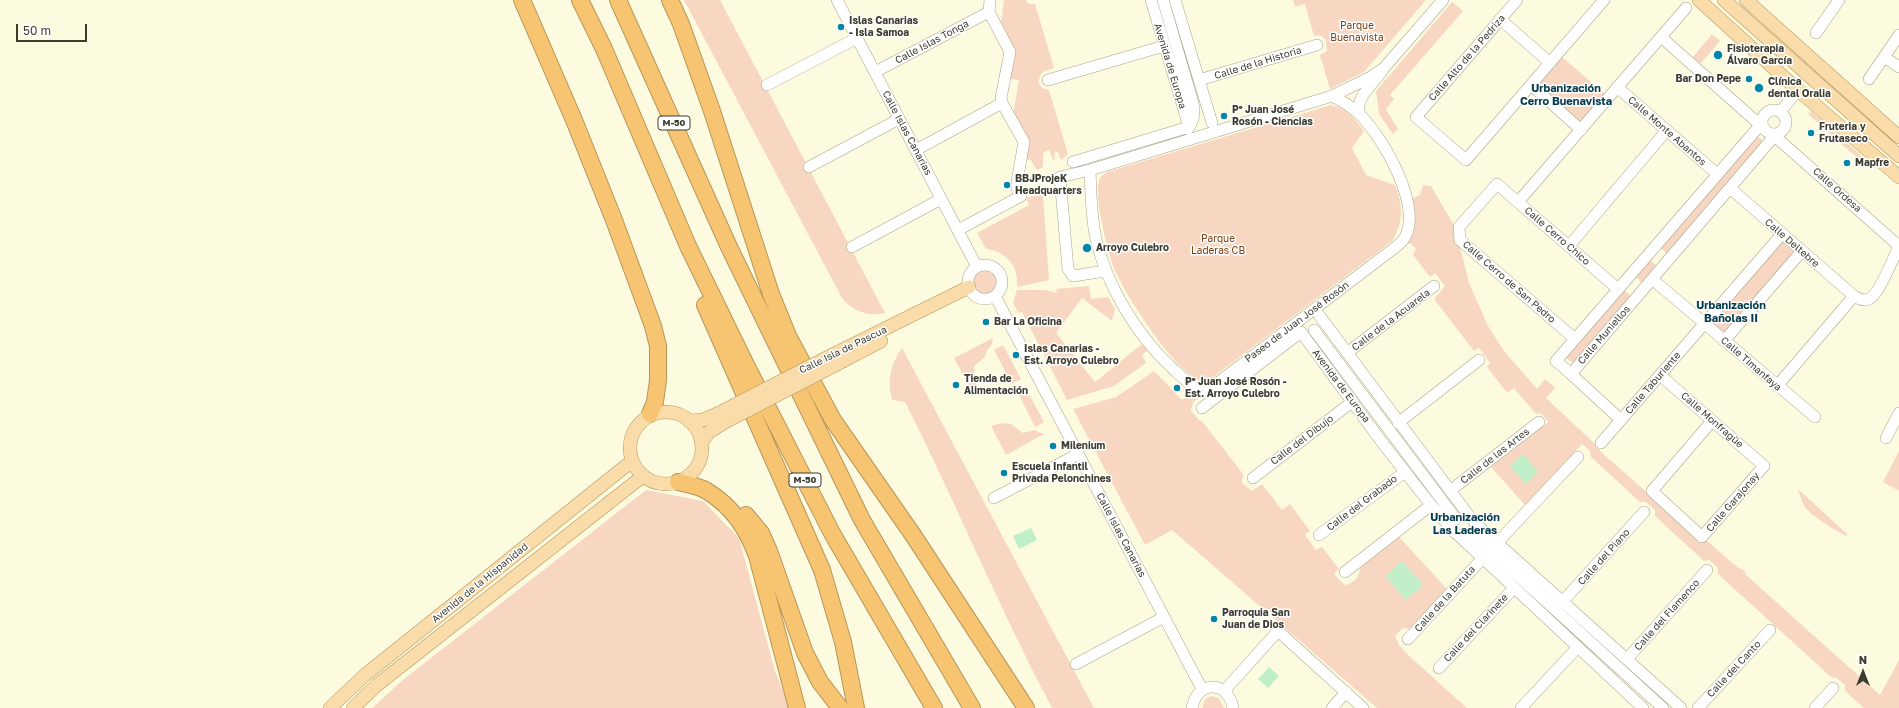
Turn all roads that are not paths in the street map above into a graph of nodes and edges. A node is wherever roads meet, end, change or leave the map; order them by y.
1 (522, 0) edge
2 (580, 0) edge
3 (618, 0) edge
4 (670, 0) edge
5 (837, 0) edge
6 (990, 0) edge
7 (1163, 0) edge
8 (1175, 0) edge
9 (1443, 0) edge
10 (1517, 0) edge
11 (1604, 0) edge
12 (1699, 0) edge
13 (1724, 0) edge
14 (1746, 0) edge
15 (1839, 0) edge
16 (1152, 2) edge
17 (1686, 8) dead end
18 (989, 12) junction
19 (1500, 19) junction
20 (1172, 28) junction
21 (1816, 33) dead end
22 (1899, 35) edge
23 (1661, 37) junction
24 (856, 38) junction
25 (1187, 40) junction
26 (1317, 45) dead end
27 (1164, 46) junction
28 (1884, 57) junction
29 (1550, 63) junction
30 (1899, 67) edge
31 (1384, 68) junction
32 (875, 72) junction
33 (1869, 79) dead end
34 (1048, 80) dead end
35 (1199, 80) junction
36 (767, 85) dead end
37 (1531, 85) junction
38 (1617, 88) junction
39 (1798, 90) junction
40 (1332, 96) junction
41 (1002, 103) junction
42 (1194, 107) junction
43 (1780, 112) junction
44 (1360, 115) junction
45 (899, 119) junction
46 (1209, 121) junction
47 (1762, 123) junction
48 (1190, 126) junction
49 (1227, 129) junction
50 (1581, 130) junction
51 (1667, 130) junction
52 (1777, 134) junction
53 (1899, 137) edge
54 (1174, 144) junction
55 (916, 150) junction
56 (1899, 156) edge
57 (1089, 157) junction
58 (1073, 162) dead end
59 (809, 167) dead end
60 (1091, 169) junction
61 (1717, 174) junction
62 (1899, 176) edge
63 (1497, 184) joint
64 (1730, 188) junction
65 (941, 199) junction
66 (1518, 202) junction
67 (958, 230) junction
68 (1782, 234) junction
69 (688, 246) junction
70 (1569, 246) junction
71 (1899, 246) edge
72 (852, 247) dead end
73 (1802, 251) junction
74 (977, 267) junction
75 (1105, 271) junction
76 (1652, 279) junction
77 (1434, 286) dead end
78 (970, 289) junction
79 (1618, 289) junction
80 (995, 296) junction
81 (1854, 296) junction
82 (1318, 312) junction
83 (1704, 323) junction
84 (1297, 328) junction
85 (1314, 330) junction
86 (1575, 339) junction
87 (1724, 341) junction
88 (1347, 353) junction
89 (1479, 360) dead end
90 (1571, 374) junction
91 (1660, 374) junction
92 (1777, 386) junction
93 (1373, 388) junction
94 (1359, 389) junction
95 (1205, 390) junction
96 (1352, 402) junction
97 (1899, 412) edge
98 (650, 414) junction
99 (1815, 417) dead end
100 (721, 418) junction
101 (1621, 420) junction
102 (689, 421) junction
103 (1712, 421) junction
104 (1539, 422) dead end
105 (1384, 423) junction
106 (1398, 423) junction
107 (1886, 438) dead end
108 (1381, 441) junction
109 (1602, 442) dead end
110 (701, 443) junction
111 (1421, 453) junction
112 (1078, 454) junction
113 (1578, 457) dead end
114 (632, 461) junction
115 (1764, 466) joint
116 (1419, 468) junction
117 (1406, 472) junction
118 (643, 476) junction
119 (1253, 478) dead end
120 (678, 482) junction
121 (706, 490) junction
122 (1451, 490) junction
123 (994, 498) dead end
124 (1431, 506) junction
125 (1644, 512) dead end
126 (1456, 519) junction
127 (1472, 520) junction
128 (1456, 534) junction
129 (1472, 534) junction
130 (1319, 535) dead end
131 (1498, 542) junction
132 (1482, 559) junction
133 (1526, 568) junction
134 (1707, 570) dead end
135 (1345, 572) dead end
136 (1528, 586) junction
137 (1513, 589) junction
138 (1563, 601) junction
139 (1549, 605) junction
140 (1164, 617) junction
141 (1551, 622) junction
142 (1770, 630) dead end
143 (1578, 631) junction
144 (1596, 632) junction
145 (1408, 639) dead end
146 (1577, 648) junction
147 (1627, 659) junction
148 (1076, 664) dead end
149 (1439, 668) dead end
150 (1608, 676) junction
151 (1627, 676) junction
152 (1655, 685) junction
153 (1833, 688) dead end
154 (1202, 689) junction
155 (1225, 690) junction
156 (1346, 692) junction
157 (1659, 705) edge
158 (1641, 707) edge
159 (330, 708) edge
160 (353, 708) edge
161 (797, 708) edge
162 (840, 708) edge
163 (856, 708) edge
164 (934, 708) edge
165 (972, 708) edge
166 (1026, 708) edge
167 (1192, 708) edge
168 (1234, 708) edge
169 (1332, 708) edge
170 (1363, 708) edge
171 (1521, 708) edge
172 (1681, 708) edge
173 (1698, 708) edge
174 (1815, 708) edge

1 - 98 highway
2 - 69 highway, M-50
3 - 165 highway, M-50
4 - 166 highway
5 - 24 street, Calle Islas Canarias
6 - 18 street
7 - 20 street, Avenida de Europa
8 - 25 street
9 - 31 street
10 - 19 street, Calle Alto de la Pedriza
11 - 29 street
12 - 39 main road
13 - 56 main road
14 - 53 main road
15 - 21 street
16 - 27 street, Avenida de Europa
17 - 23 street
18 - 32 street, Calle Islas Tonga
18 - 41 street
19 - 29 street
19 - 37 street, Calle Alto de la Pedriza
20 - 25 street, Avenida de Europa
20 - 42 street, Avenida de Europa
22 - 28 street
23 - 38 street
23 - 47 street
24 - 32 street, Calle Islas Canarias
24 - 36 street
25 - 35 street
26 - 35 street, Calle de la Historia
27 - 34 street
27 - 48 street, Avenida de Europa
28 - 30 street
28 - 33 street
29 - 37 street
31 - 40 street
31 - 44 street
32 - 45 street, Calle Islas Canarias
35 - 46 street
37 - 50 street
38 - 50 street
38 - 51 street, Calle Monte Abantos
39 - 43 street
39 - 62 main road
40 - 44 street, Paseo de Juan José Rosón
40 - 49 street
41 - 55 street
41 - 67 street
42 - 46 street, Avenida de Europa
42 - 48 street, Avenida de Europa
43 - 47 street
43 - 52 street
44 - 82 street, Paseo de Juan José Rosón
45 - 55 street, Calle Islas Canarias
45 - 59 street
46 - 48 street
46 - 49 street, Avenida de Europa
47 - 52 street
47 - 61 street, Calle Muniellos
48 - 54 street, Avenida de Europa
48 - 57 street
49 - 54 street
50 - 66 street
51 - 61 street, Calle Monte Abantos
51 - 70 street
52 - 64 street, Calle Muniellos
52 - 71 street, Calle Ordesa
54 - 60 street
55 - 65 street, Calle Islas Canarias
57 - 58 street
57 - 60 street
60 - 75 street
60 - 75 street
61 - 79 street, Calle Muniellos
63 - 66 street, Calle Cerro Chico
63 - 86 street, Calle Cerro de San Pedro
64 - 68 street, Calle Deltebre
64 - 76 street, Calle Muniellos
65 - 67 street, Calle Islas Canarias
65 - 72 street
66 - 70 street, Calle Cerro Chico
67 - 74 street, Calle Islas Canarias
68 - 73 street, Calle Deltebre
68 - 83 street, Calle Taburiente
69 - 163 highway
69 - 164 highway, M-50
70 - 79 street, Calle Cerro Chico
71 - 81 street, Calle Ordesa
73 - 81 street, Calle Deltebre
73 - 87 street
74 - 78 street
74 - 80 street
75 - 95 street
76 - 83 street, Calle Timanfaya
76 - 90 street, Calle Muniellos
77 - 88 street, Calle de la Acuarela
78 - 80 street
78 - 100 main road, Calle Isla de Pascua, bridge
79 - 86 street, Calle Muniellos
80 - 112 street, Calle Islas Canarias
81 - 92 street
82 - 84 street, Paseo de Juan José Rosón
82 - 85 street
82 - 88 street
83 - 87 street, Calle Timanfaya
83 - 91 street, Calle Taburiente
84 - 85 street
84 - 95 street, Paseo de Juan José Rosón
84 - 95 street
84 - 96 street, Avenida de Europa
85 - 94 street, Avenida de Europa
86 - 90 street, Calle Muniellos
87 - 92 street, Calle Timanfaya
88 - 93 street
89 - 106 street
90 - 101 street
91 - 101 street, Calle Taburiente
91 - 103 street, Calle Monfragüe
92 - 99 street, Calle Timanfaya
93 - 94 street, Avenida de Europa
93 - 106 street
94 - 105 street, Avenida de Europa
96 - 108 street, Avenida de Europa
96 - 119 street, Calle del Dibujo
97 - 107 street
98 - 102 main road
98 - 114 main road
100 - 102 main road
100 - 110 main road
101 - 109 street, Calle Taburiente
102 - 110 main road
103 - 115 street, Calle Monfragüe
103 - 115 street, Calle Garajonay
104 - 122 street, Calle de las Artes
105 - 108 street, Avenida de Europa
105 - 116 street, Avenida de Europa
106 - 111 street
108 - 117 street, Avenida de Europa
110 - 120 main road
111 - 116 street
111 - 122 street
112 - 123 street
112 - 140 street, Calle Islas Canarias
113 - 131 street
114 - 118 main road
114 - 159 main road, Avenida de la Hispanidad
116 - 126 street, Avenida de Europa
117 - 124 street, Avenida de Europa
117 - 130 street, Calle del Grabado
118 - 120 main road
118 - 160 main road, Avenida de la Hispanidad
120 - 121 highway
121 - 161 highway
121 - 162 highway
122 - 127 street
124 - 128 street, Avenida de Europa
124 - 135 street
125 - 138 street, Calle del Piano
126 - 127 street
126 - 128 street
127 - 129 street
127 - 131 street
128 - 129 street
128 - 132 street, Avenida de Europa
129 - 136 street
131 - 133 street
132 - 137 street, Avenida de Europa
132 - 145 street, Calle de la Batuta
133 - 136 street
133 - 138 street
134 - 147 street, Calle del Flamenco
136 - 139 street
137 - 141 street, Avenida de Europa
137 - 149 street, Calle del Clarinete
138 - 144 street
139 - 141 street
139 - 143 street
140 - 148 street
140 - 154 street, Calle Islas Canarias
141 - 146 street, Avenida de Europa
142 - 173 street, Calle del Canto
143 - 144 street
143 - 151 street
144 - 147 street
146 - 150 street, Avenida de Europa
146 - 171 street
147 - 152 street
150 - 151 street
150 - 158 street, Avenida de Europa
151 - 157 street
152 - 157 street
152 - 172 street
153 - 174 street
154 - 155 street
154 - 167 street
155 - 156 street
155 - 168 street
156 - 169 street
156 - 170 street

